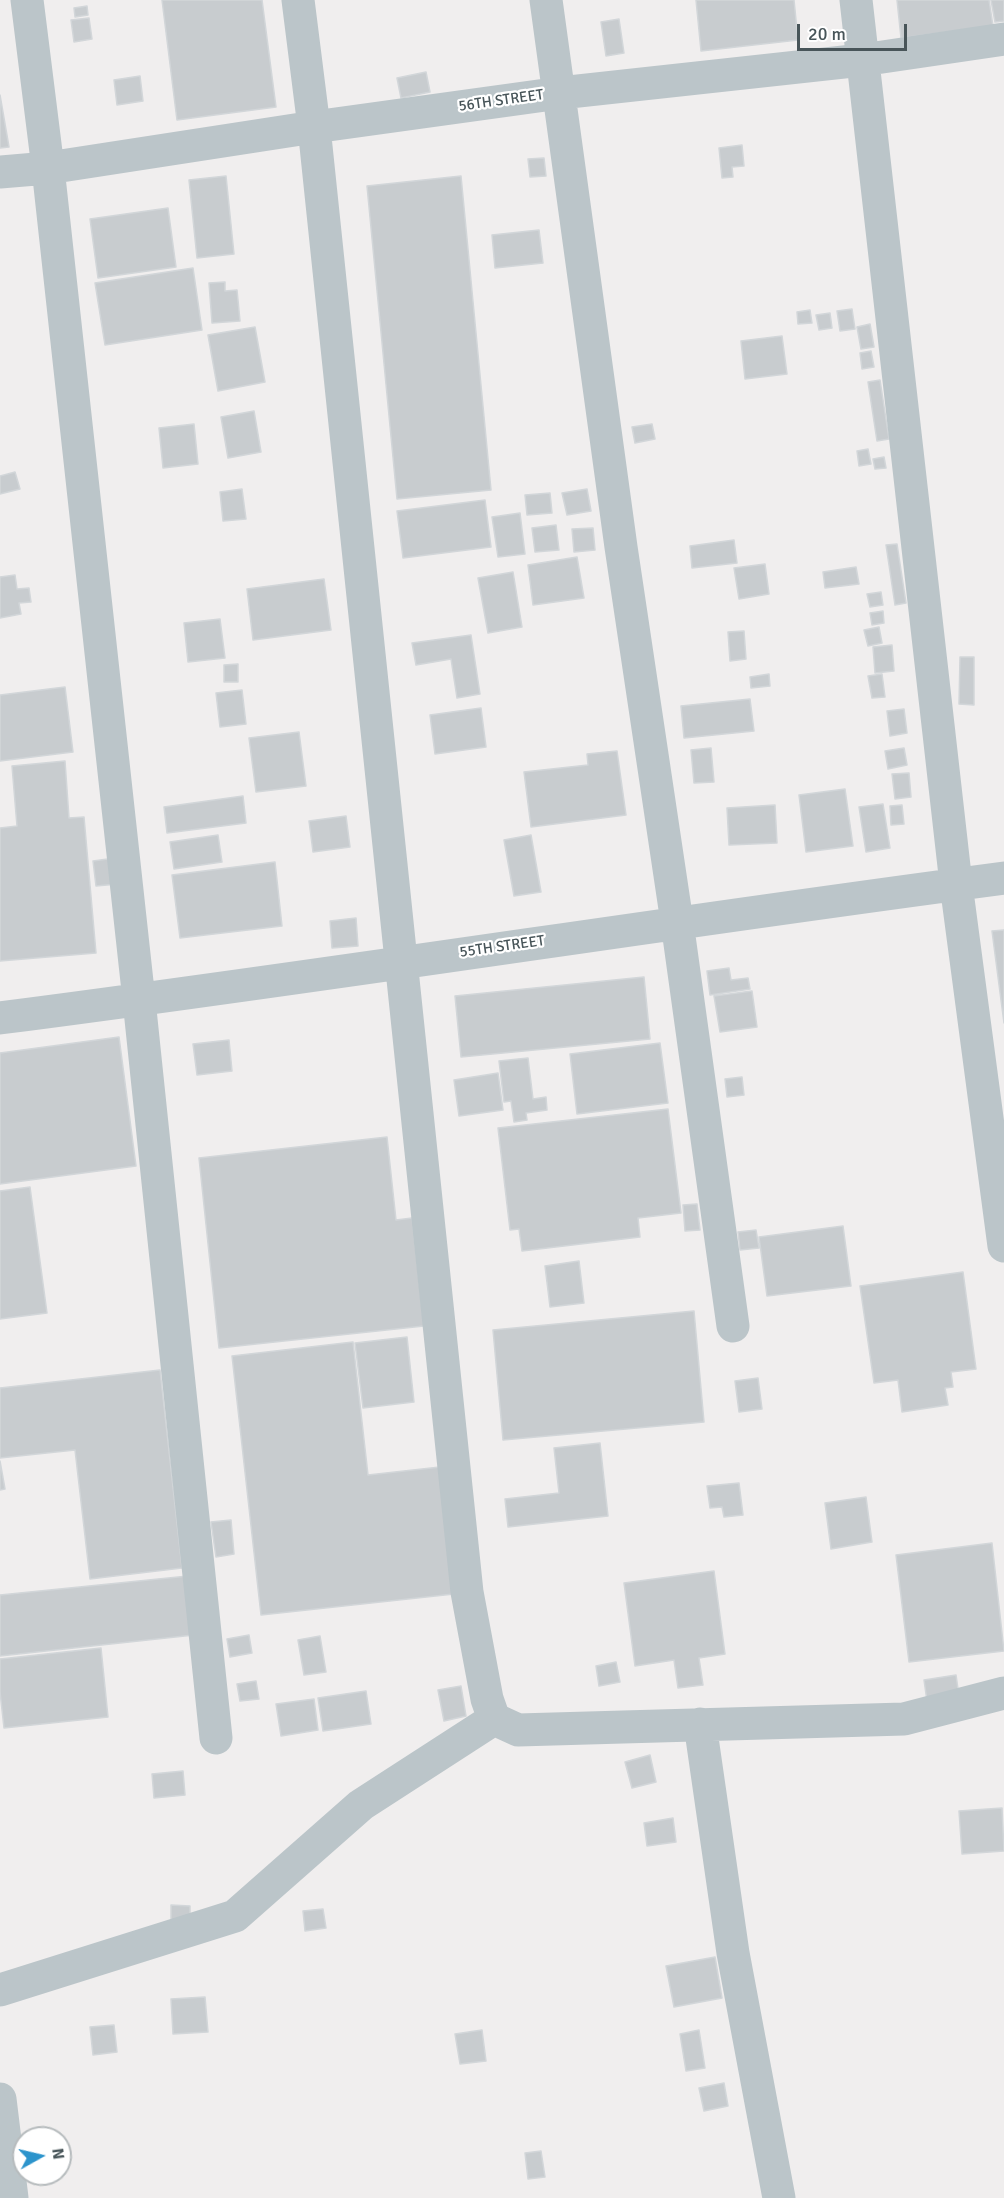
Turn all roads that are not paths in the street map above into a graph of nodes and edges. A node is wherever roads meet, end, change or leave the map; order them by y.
1 (27, 0) edge
2 (298, 0) edge
3 (546, 0) edge
4 (856, 0) edge
5 (1004, 39) edge
6 (862, 60) junction
7 (560, 93) junction
8 (314, 127) junction
9 (48, 168) junction
10 (0, 172) edge
11 (1004, 878) edge
12 (956, 884) junction
13 (677, 922) junction
14 (401, 962) junction
15 (139, 1000) junction
16 (0, 1018) edge
17 (1004, 1246) edge
18 (733, 1326) dead end
19 (1004, 1693) edge
20 (494, 1719) junction
21 (700, 1724) junction
22 (216, 1738) dead end
23 (0, 1990) edge
24 (0, 2099) edge
25 (12, 2198) edge
26 (779, 2198) edge

1 - 9 street
2 - 8 street
3 - 7 street
4 - 6 street
5 - 6 street, 56TH STREET
6 - 7 street, 56TH STREET
6 - 12 street
7 - 8 street, 56TH STREET
7 - 13 street
8 - 9 street, 56TH STREET
8 - 14 street
9 - 10 street, 56TH STREET
9 - 15 street
11 - 12 street, 55TH STREET
12 - 13 street, 55TH STREET
12 - 17 street
13 - 14 street, 55TH STREET
13 - 18 street
14 - 15 street, 55TH STREET
14 - 20 street
15 - 16 street, 55TH STREET
15 - 22 street
19 - 21 street
20 - 21 street
20 - 23 street
21 - 26 street
24 - 25 street

